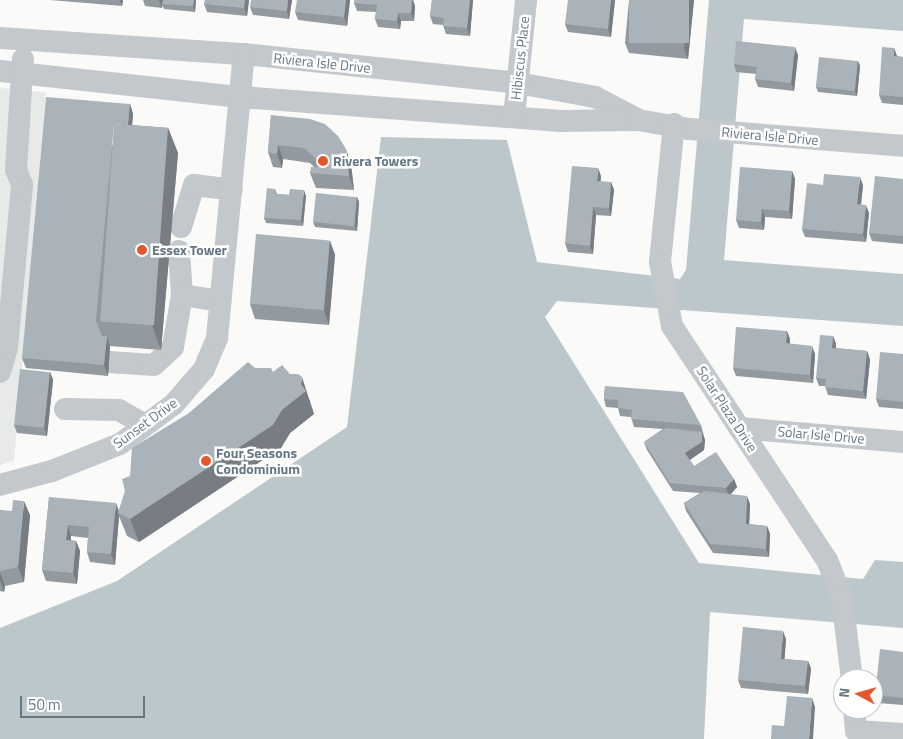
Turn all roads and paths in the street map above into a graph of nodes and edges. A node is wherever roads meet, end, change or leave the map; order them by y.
1 (526, 0) edge
2 (0, 38) edge
3 (24, 40) junction
4 (244, 54) junction
5 (11, 72) edge
6 (518, 83) junction
7 (241, 97) junction
8 (514, 117) junction
9 (638, 120) junction
10 (681, 127) junction
11 (903, 146) edge
12 (232, 190) junction
13 (181, 227) dead end
14 (180, 251) dead end
15 (182, 295) junction
16 (221, 301) junction
17 (109, 362) dead end
18 (0, 372) edge
19 (65, 409) dead end
20 (145, 425) junction
21 (740, 428) junction
22 (903, 442) edge
23 (0, 485) edge
24 (851, 669) edge
25 (855, 720) edge
26 (903, 734) edge

1 - 6 street, Hibiscus Place
2 - 3 street, Riviera Isle Drive
3 - 4 street, Riviera Isle Drive
3 - 5 street
4 - 6 street, Riviera Isle Drive
4 - 7 street, Sunset Drive
5 - 7 street, Riviera Isle Drive
5 - 18 street
6 - 8 street, Hibiscus Place
6 - 9 street, Riviera Isle Drive
7 - 8 street, Riviera Isle Drive
7 - 12 street, Sunset Drive
8 - 9 street, Riviera Isle Drive
9 - 10 street, Riviera Isle Drive
10 - 11 street, Riviera Isle Drive
10 - 21 street, Solar Plaza Drive
12 - 13 street
12 - 16 street, Sunset Drive
14 - 15 street
15 - 16 street
15 - 17 street
16 - 20 street, Sunset Drive
19 - 20 street
20 - 23 street, Sunset Drive
21 - 22 street, Solar Isle Drive
21 - 24 street, Solar Plaza Drive
25 - 26 street

